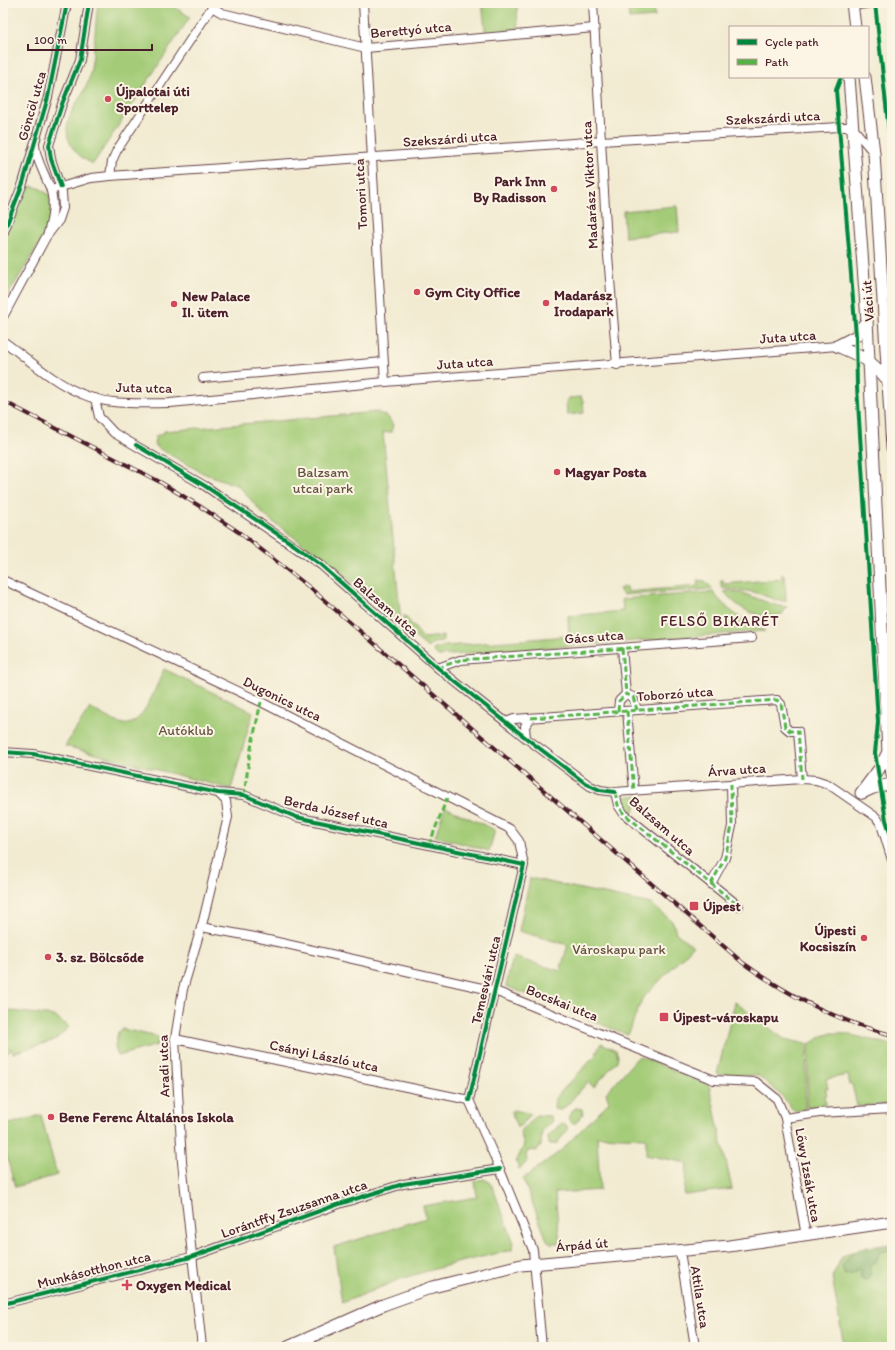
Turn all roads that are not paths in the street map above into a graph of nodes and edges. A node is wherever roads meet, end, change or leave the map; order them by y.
1 (67, 3) edge
2 (88, 3) edge
3 (363, 3) edge
4 (593, 3) edge
5 (872, 3) edge
6 (213, 5) edge
7 (852, 5) edge
8 (855, 26) edge
9 (594, 28) junction
10 (366, 48) junction
11 (849, 78) edge
12 (865, 78) edge
13 (852, 127) junction
14 (35, 136) junction
15 (601, 141) junction
16 (874, 153) junction
17 (371, 158) junction
18 (110, 176) junction
19 (61, 187) junction
20 (51, 190) junction
21 (3, 234) edge
22 (46, 237) junction
23 (3, 317) edge
24 (867, 320) junction
25 (885, 324) junction
26 (3, 341) edge
27 (837, 346) junction
28 (868, 360) junction
29 (383, 362) junction
30 (616, 365) junction
31 (203, 378) dead end
32 (385, 382) junction
33 (889, 382) junction
34 (95, 398) junction
35 (892, 448) edge
36 (3, 580) edge
37 (752, 638) dead end
38 (622, 648) junction
39 (438, 668) junction
40 (626, 694) junction
41 (637, 710) junction
42 (618, 711) junction
43 (627, 711) junction
44 (531, 718) junction
45 (506, 722) junction
46 (526, 738) junction
47 (3, 752) edge
48 (888, 752) junction
49 (892, 774) edge
50 (802, 778) junction
51 (731, 784) junction
52 (892, 784) edge
53 (634, 791) junction
54 (615, 792) junction
55 (218, 793) junction
56 (861, 793) junction
57 (854, 803) junction
58 (892, 860) edge
59 (524, 865) junction
60 (711, 884) junction
61 (739, 906) dead end
62 (201, 927) junction
63 (495, 991) junction
64 (174, 1039) junction
65 (469, 1100) junction
66 (892, 1109) edge
67 (785, 1118) junction
68 (500, 1168) junction
69 (892, 1222) edge
70 (806, 1236) junction
71 (680, 1251) junction
72 (191, 1257) junction
73 (535, 1264) junction
74 (3, 1304) edge
75 (202, 1347) edge
76 (288, 1347) edge
77 (542, 1347) edge
78 (695, 1347) edge

1 - 14 street, Göncöl utca
2 - 19 street, Göncöl utca
3 - 10 street, Tomori utca
4 - 9 street, Madarász Viktor utca
5 - 7 street
6 - 10 street, Berettyó utca
6 - 18 street
7 - 8 main road
9 - 10 street, Berettyó utca
9 - 15 street, Madarász Viktor utca
10 - 17 street, Tomori utca
11 - 13 main road, Váci út
12 - 16 main road, Váci út
13 - 15 street, Szekszárdi utca
13 - 16 street
13 - 24 main road, Váci út
14 - 20 street, Göncöl utca
14 - 21 street, Göncöl utca
15 - 17 street, Szekszárdi utca
15 - 30 street, Madarász Viktor utca
16 - 25 main road, Váci út
17 - 18 street, Szekszárdi utca
17 - 29 street, Tomori utca
18 - 19 street, Szekszárdi utca
19 - 20 street, Szekszárdi utca
19 - 22 street, Göncöl utca
20 - 22 street, Göncöl utca
22 - 23 street
24 - 25 main road
24 - 27 main road
24 - 28 main road, Váci út
25 - 33 main road, Váci út
26 - 34 street
27 - 28 main road
27 - 30 street, Juta utca
28 - 33 main road
28 - 48 main road, Váci út
29 - 31 street
29 - 32 street, Tomori utca
30 - 32 street, Juta utca
32 - 34 street, Juta utca
33 - 35 main road, Váci út
34 - 39 street, Balzsam utca
36 - 59 street, Dugonics utca
37 - 38 street, Gács utca
38 - 39 street, Gács utca
38 - 40 street
39 - 45 street, Balzsam utca
40 - 41 street
40 - 42 street
41 - 43 street, Toborzó utca
41 - 50 street, Toborzó utca
42 - 43 street, Toborzó utca
42 - 44 street, Toborzó utca
43 - 53 street
44 - 45 street, Toborzó utca
44 - 46 street
45 - 46 street, Balzsam utca
46 - 54 street, Balzsam utca
47 - 55 street, Berda József utca
48 - 49 main road, Váci út
48 - 56 main road
50 - 51 street, Árva utca
50 - 57 street, Árva utca
51 - 53 street, Árva utca
51 - 60 street
52 - 56 main road
53 - 54 street, Árva utca
54 - 60 street, Balzsam utca
55 - 59 street, Berda József utca
55 - 62 street, Aradi utca
56 - 57 street
57 - 58 street, Árva utca
59 - 63 street, Temesvári utca
60 - 61 street, Balzsam utca
62 - 63 street, Bocskai utca
62 - 64 street, Aradi utca
63 - 65 street, Temesvári utca
63 - 67 street, Bocskai utca
64 - 65 street, Csányi László utca
64 - 72 street, Aradi utca
65 - 68 street
66 - 67 street
67 - 70 street, Lőwy Izsák utca
68 - 72 street, Lorántffy Zsuzsanna utca
68 - 73 street
69 - 70 main road, Árpád út
70 - 71 main road, Árpád út
71 - 73 main road, Árpád út
71 - 78 street, Attila utca
72 - 74 street, Munkásotthon utca
72 - 75 street, Aradi utca
73 - 76 main road, Árpád út
73 - 77 street

